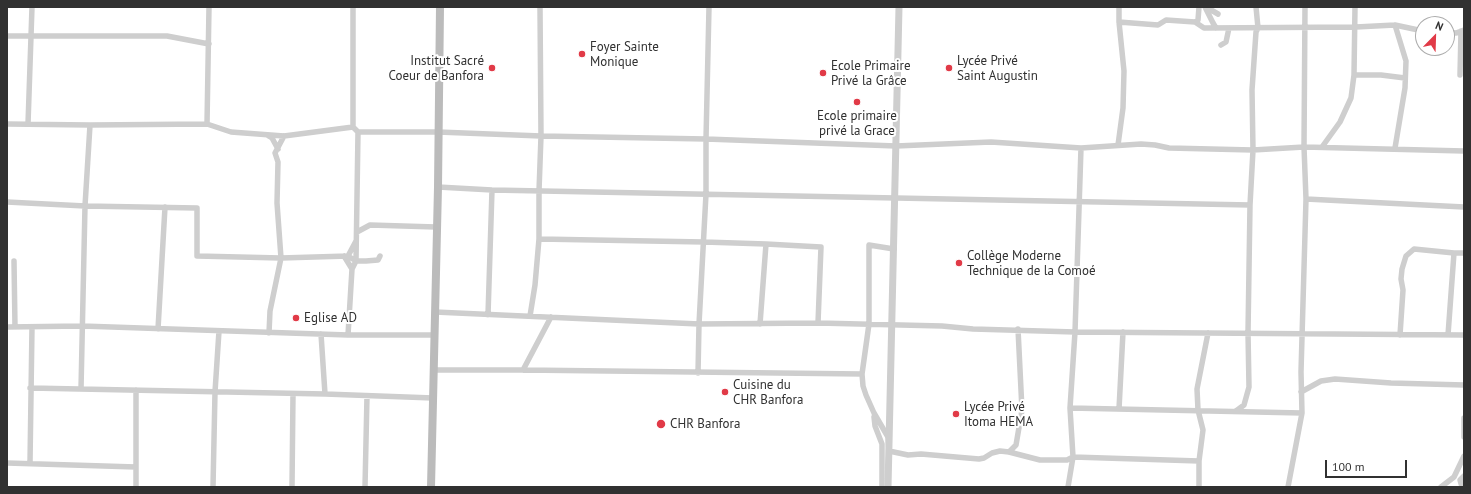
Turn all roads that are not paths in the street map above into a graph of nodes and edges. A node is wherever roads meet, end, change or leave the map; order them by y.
1 (32, 7) edge
2 (209, 7) edge
3 (353, 7) edge
4 (440, 7) edge
5 (540, 7) edge
6 (709, 7) edge
7 (899, 7) edge
8 (1120, 7) edge
9 (1199, 7) edge
10 (1206, 7) edge
11 (1256, 7) edge
12 (1305, 7) edge
13 (1355, 7) edge
14 (1218, 14) dead end
15 (1119, 22) junction
16 (1195, 22) junction
17 (1395, 25) junction
18 (1305, 27) junction
19 (1356, 27) junction
20 (1216, 28) junction
21 (1229, 28) junction
22 (1258, 28) junction
23 (1415, 29) edge
24 (1462, 31) edge
25 (7, 36) edge
26 (31, 37) junction
27 (209, 44) junction
28 (1221, 45) dead end
29 (1354, 75) junction
30 (1460, 75) dead end
31 (1405, 78) junction
32 (7, 124) edge
33 (28, 124) junction
34 (207, 124) junction
35 (90, 125) junction
36 (353, 127) junction
37 (358, 132) junction
38 (438, 132) junction
39 (267, 135) junction
40 (284, 136) junction
41 (541, 136) junction
42 (706, 139) junction
43 (1118, 145) junction
44 (896, 146) junction
45 (1304, 147) junction
46 (1322, 147) junction
47 (1081, 148) junction
48 (1396, 148) junction
49 (278, 149) junction
50 (1253, 150) junction
51 (1464, 151) edge
52 (438, 187) junction
53 (492, 190) junction
54 (539, 190) junction
55 (706, 194) junction
56 (895, 198) junction
57 (1306, 199) junction
58 (1080, 201) junction
59 (7, 202) edge
60 (1250, 205) junction
61 (85, 206) junction
62 (165, 207) junction
63 (1464, 207) edge
64 (357, 220) junction
65 (370, 225) junction
66 (436, 227) junction
67 (357, 232) junction
68 (357, 239) junction
69 (539, 239) junction
70 (704, 242) junction
71 (766, 244) junction
72 (894, 249) junction
73 (1454, 253) junction
74 (1464, 253) edge
75 (346, 256) junction
76 (380, 256) dead end
77 (280, 258) junction
78 (14, 261) dead end
79 (356, 261) junction
80 (352, 269) junction
81 (435, 312) junction
82 (488, 315) junction
83 (530, 316) junction
84 (551, 317) junction
85 (818, 323) junction
86 (699, 324) junction
87 (760, 324) junction
88 (869, 324) junction
89 (892, 325) junction
90 (82, 326) junction
91 (7, 327) edge
92 (32, 327) junction
93 (15, 328) junction
94 (158, 329) junction
95 (1018, 329) junction
96 (219, 331) junction
97 (1075, 332) junction
98 (1122, 332) junction
99 (269, 333) junction
100 (1208, 333) junction
101 (1248, 333) junction
102 (321, 334) junction
103 (1302, 334) junction
104 (348, 335) junction
105 (435, 335) junction
106 (1400, 335) junction
107 (1448, 335) junction
108 (1464, 336) edge
109 (433, 370) junction
110 (524, 370) junction
111 (698, 373) junction
112 (862, 374) junction
113 (1464, 385) edge
114 (30, 388) junction
115 (81, 389) junction
116 (136, 390) junction
117 (215, 392) junction
118 (1301, 392) junction
119 (293, 394) junction
120 (325, 394) junction
121 (367, 396) junction
122 (1247, 397) junction
123 (433, 398) junction
124 (1070, 408) junction
125 (1119, 409) junction
126 (1198, 410) junction
127 (1236, 411) junction
128 (1254, 412) junction
129 (874, 413) junction
130 (1302, 413) junction
131 (1464, 418) edge
132 (1464, 433) edge
133 (1464, 437) edge
134 (889, 451) junction
135 (1009, 452) junction
136 (1464, 456) edge
137 (1073, 457) junction
138 (1199, 460) junction
139 (7, 463) edge
140 (30, 463) junction
141 (136, 467) junction
142 (1454, 477) junction
143 (1462, 478) edge
144 (136, 487) edge
145 (213, 487) edge
146 (292, 487) edge
147 (365, 487) edge
148 (431, 487) edge
149 (882, 487) edge
150 (888, 487) edge
151 (1068, 487) edge
152 (1199, 487) edge
153 (1288, 487) edge
154 (1441, 487) edge
155 (1462, 487) edge

1 - 26 street
2 - 27 street
3 - 36 street
4 - 38 main road
5 - 41 street
6 - 42 street
7 - 44 street
8 - 15 street
9 - 16 street
10 - 14 street
10 - 20 street
11 - 22 street
12 - 18 street
13 - 19 street
15 - 16 street
15 - 43 street
16 - 20 street
17 - 19 street
17 - 23 street
17 - 31 street
18 - 19 street
18 - 22 street
18 - 45 street
19 - 29 street
20 - 21 street
21 - 22 street
21 - 28 street
22 - 50 street
24 - 30 street
25 - 26 street
26 - 27 street
26 - 33 street
27 - 34 street
29 - 31 street
29 - 46 street
31 - 48 street
32 - 33 street
33 - 35 street
34 - 35 street
34 - 39 street
35 - 61 street
36 - 37 street
36 - 40 street
37 - 38 street
37 - 64 street
38 - 41 street
38 - 52 main road
39 - 40 street
39 - 49 street
40 - 49 street
41 - 42 street
41 - 54 street
42 - 44 street
42 - 55 street
43 - 47 street
43 - 50 street
44 - 47 street
44 - 56 street
45 - 46 street
45 - 50 street
45 - 57 street
46 - 48 street
47 - 58 street
48 - 51 street
49 - 77 street
50 - 60 street
52 - 53 street
52 - 66 main road
53 - 54 street
53 - 82 street
54 - 55 street
54 - 69 street
55 - 56 street
55 - 70 street
56 - 58 street
56 - 72 street
57 - 63 street
57 - 103 street
58 - 60 street
58 - 97 street
59 - 61 street
60 - 101 street
61 - 62 street
61 - 90 street
62 - 77 street
62 - 94 street
64 - 65 street
64 - 67 street
65 - 66 street
65 - 67 street
66 - 81 main road
67 - 68 street
68 - 75 street
68 - 79 street
69 - 70 street
69 - 83 street
70 - 71 street
70 - 86 street
71 - 85 street
71 - 87 street
72 - 88 street
72 - 89 street
73 - 74 street
73 - 106 street
73 - 107 street
75 - 77 street
75 - 79 street
75 - 80 street
76 - 79 street
77 - 99 street
78 - 93 street
79 - 80 street
80 - 104 street
81 - 82 street
81 - 105 main road
82 - 83 street
83 - 84 street
84 - 86 street
84 - 110 street
85 - 87 street
85 - 88 street
86 - 87 street
86 - 111 street
88 - 89 street
88 - 112 street
89 - 95 street
89 - 134 street
90 - 92 street
90 - 94 street
90 - 115 street
91 - 93 street
92 - 93 street
92 - 114 street
94 - 96 street
95 - 97 street
95 - 135 street
96 - 99 street
96 - 117 street
97 - 98 street
97 - 124 street
98 - 100 street
98 - 125 street
99 - 102 street
100 - 101 street
100 - 126 street
101 - 103 street
101 - 122 street
102 - 104 street
102 - 120 street
103 - 106 street
103 - 118 street
104 - 105 street
105 - 109 main road
106 - 107 street
107 - 108 street
109 - 110 street
109 - 123 main road
110 - 111 street
111 - 112 street
112 - 129 street
113 - 118 street
114 - 115 street
114 - 140 street
115 - 116 street
116 - 117 street
116 - 141 street
117 - 119 street
117 - 145 street
118 - 130 street
119 - 120 street
119 - 146 street
120 - 121 street
121 - 123 street
121 - 147 street
122 - 127 street
122 - 128 street
123 - 148 main road
124 - 125 street
124 - 137 street
125 - 126 street
126 - 127 street
126 - 138 street
127 - 128 street
128 - 130 street
129 - 134 street
129 - 149 street
130 - 153 street
131 - 132 street
132 - 133 street
134 - 135 street
134 - 150 street
135 - 137 street
136 - 142 street
137 - 138 street
137 - 151 street
138 - 152 street
139 - 140 street
140 - 141 street
141 - 144 street
142 - 143 street
142 - 154 street
143 - 155 street

